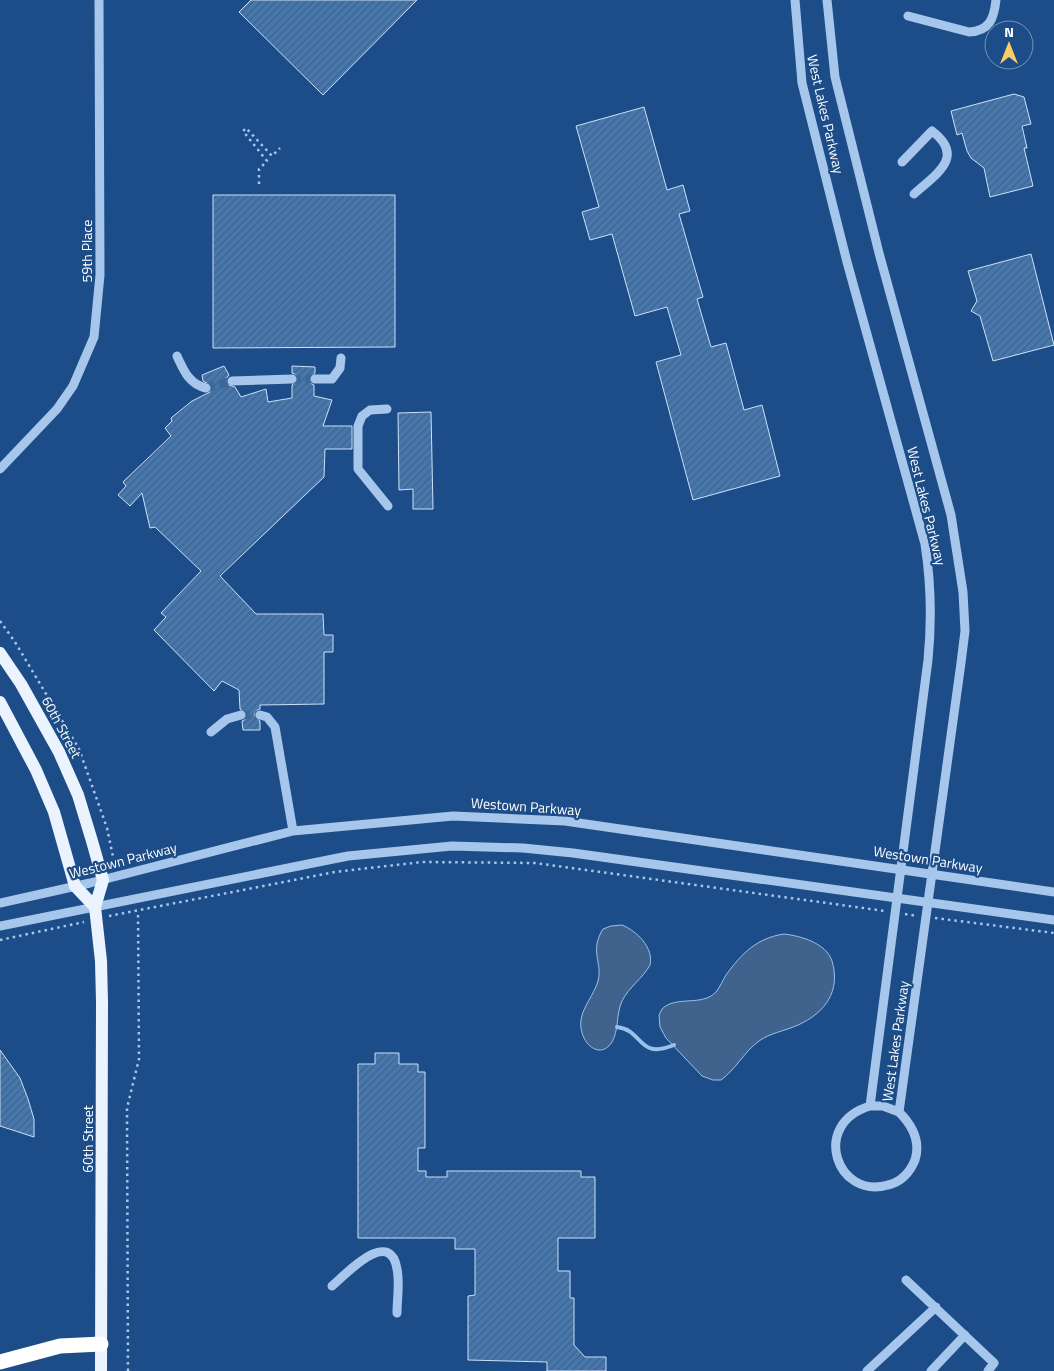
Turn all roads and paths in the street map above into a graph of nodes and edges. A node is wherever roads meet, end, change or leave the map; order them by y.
1 (99, 0) edge
2 (795, 0) edge
3 (827, 0) edge
4 (996, 0) edge
5 (908, 16) dead end
6 (280, 148) dead end
7 (272, 156) junction
8 (267, 161) junction
9 (902, 162) dead end
10 (259, 184) dead end
11 (914, 194) dead end
12 (177, 356) dead end
13 (341, 358) dead end
14 (292, 379) tunnel mouth
15 (315, 379) tunnel mouth
16 (232, 381) tunnel mouth
17 (206, 388) dead end
18 (387, 410) dead end
19 (0, 469) edge
20 (388, 506) dead end
21 (0, 653) edge
22 (0, 702) edge
23 (241, 715) tunnel mouth
24 (260, 715) dead end
25 (212, 732) dead end
26 (293, 831) junction
27 (902, 868) junction
28 (932, 873) junction
29 (103, 880) junction
30 (75, 886) junction
31 (1054, 892) edge
32 (897, 900) junction
33 (0, 903) edge
34 (928, 903) junction
35 (95, 907) junction
36 (138, 911) junction
37 (895, 912) junction
38 (123, 913) dead end
39 (926, 917) junction
40 (1054, 920) edge
41 (0, 926) edge
42 (63, 926) dead end
43 (1054, 933) edge
44 (0, 940) edge
45 (870, 1106) junction
46 (899, 1112) junction
47 (906, 1280) dead end
48 (332, 1286) dead end
49 (936, 1307) junction
50 (397, 1313) dead end
51 (965, 1335) junction
52 (101, 1344) junction
53 (0, 1362) edge
54 (101, 1371) edge
55 (128, 1371) edge
56 (867, 1371) edge
57 (931, 1371) edge
58 (988, 1371) edge

1 - 19 street, 59th Place
2 - 27 street, West Lakes Parkway
3 - 28 street, West Lakes Parkway
4 - 5 street
6 - 7 path
7 - 8 path
7 - 8 path
8 - 10 path
9 - 11 street
12 - 17 street
13 - 15 street
14 - 16 street
18 - 20 street
21 - 29 main road, 60th Street
22 - 30 main road
23 - 25 street
24 - 26 street
26 - 27 street, Westown Parkway
26 - 29 street, Westown Parkway
27 - 28 street, Westown Parkway
27 - 32 street, West Lakes Parkway
28 - 31 street, Westown Parkway
28 - 34 street, West Lakes Parkway
29 - 30 street, Westown Parkway
29 - 35 main road, 60th Street
30 - 33 street, Westown Parkway
30 - 35 main road
32 - 34 street
32 - 35 street
32 - 37 street, West Lakes Parkway
34 - 39 street, West Lakes Parkway
34 - 40 street
35 - 41 street
35 - 52 main road, 60th Street
36 - 37 path
36 - 38 path
36 - 55 path
37 - 39 path
37 - 45 street, West Lakes Parkway
39 - 43 path
39 - 46 street, West Lakes Parkway
42 - 44 path
45 - 46 street
45 - 46 street, West Lakes Parkway
47 - 49 street
48 - 50 street
49 - 51 street
49 - 56 street
51 - 57 street
51 - 58 street
52 - 53 highway
52 - 54 main road, 60th Street

